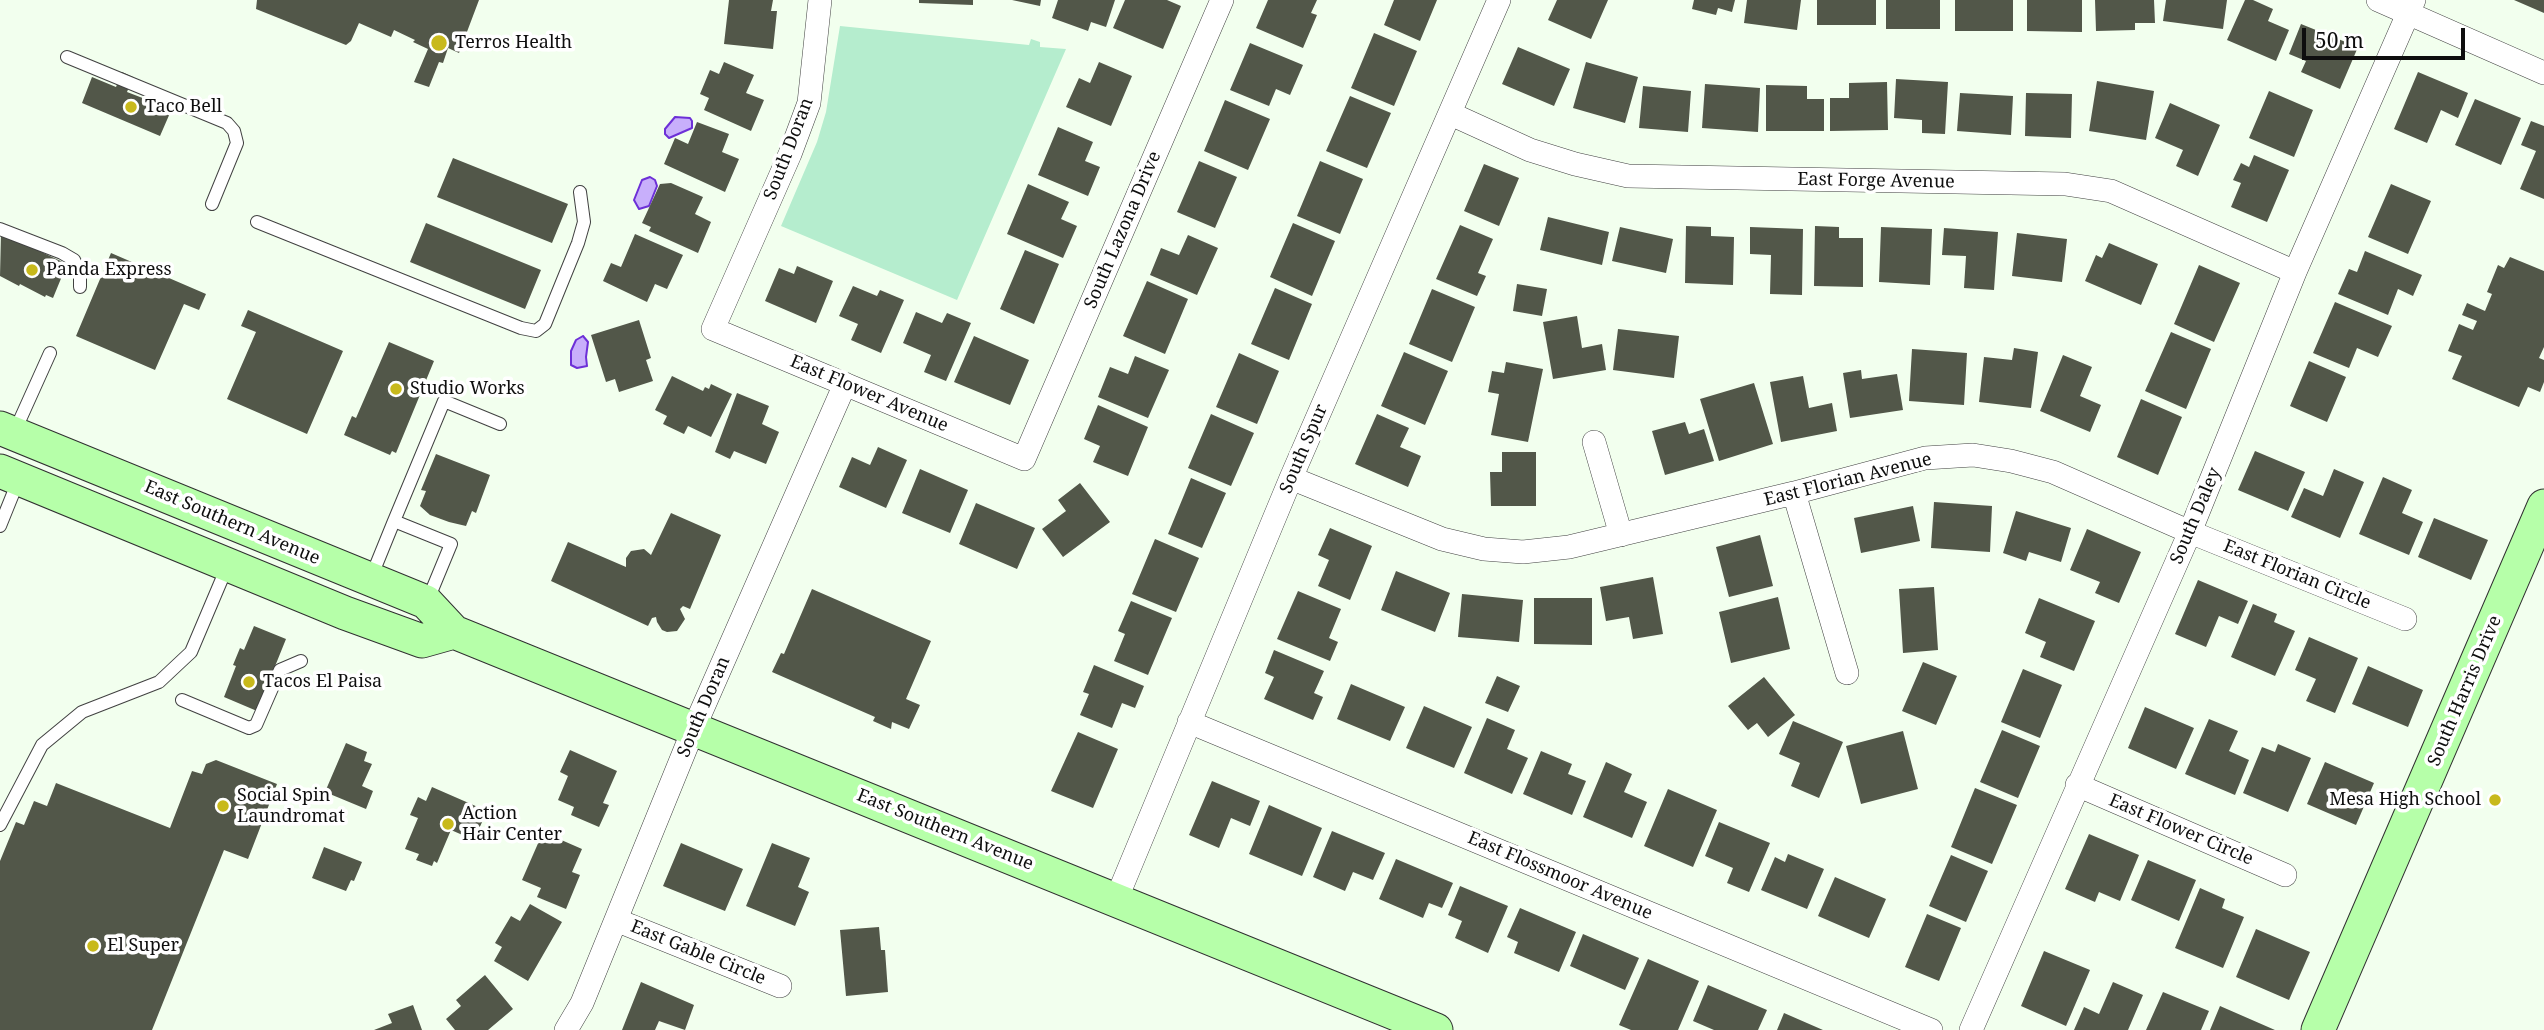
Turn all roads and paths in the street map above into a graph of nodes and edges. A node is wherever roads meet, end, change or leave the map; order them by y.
1 (820, 0) edge
2 (1222, 0) edge
3 (1499, 0) edge
4 (2378, 0) edge
5 (2411, 7) edge
6 (67, 57) dead end
7 (2544, 73) edge
8 (1451, 114) junction
9 (580, 192) dead end
10 (212, 204) dead end
11 (257, 222) dead end
12 (0, 229) edge
13 (2295, 272) junction
14 (80, 287) dead end
15 (713, 329) joint
16 (50, 353) dead end
17 (845, 384) junction
18 (500, 424) dead end
19 (7, 430) edge
20 (1594, 442) dead end
21 (1024, 459) joint
22 (10, 475) edge
23 (1292, 478) junction
24 (1794, 493) junction
25 (2544, 506) edge
26 (394, 521) junction
27 (0, 526) edge
28 (2190, 532) junction
29 (1621, 534) junction
30 (228, 565) junction
31 (370, 580) junction
32 (426, 603) junction
33 (2405, 619) dead end
34 (454, 632) junction
35 (301, 661) dead end
36 (1847, 673) dead end
37 (182, 700) dead end
38 (1189, 722) junction
39 (694, 729) junction
40 (2077, 785) junction
41 (0, 825) edge
42 (2285, 875) dead end
43 (1116, 900) junction
44 (616, 920) junction
45 (780, 986) dead end
46 (1428, 1029) edge
47 (566, 1030) edge
48 (1931, 1030) edge
49 (1972, 1030) edge
50 (2318, 1030) edge

1 - 15 street, South Doran
2 - 21 street, South Lazona Drive
3 - 8 street, South Spur
4 - 5 street
5 - 7 street
5 - 13 street, South Daley
6 - 10 lane
8 - 13 street, East Forge Avenue
8 - 23 street, South Spur
9 - 11 lane
12 - 14 lane
13 - 28 street, South Daley
15 - 17 street, East Flower Avenue
16 - 19 lane
17 - 21 street, East Flower Avenue
17 - 39 street, South Doran
18 - 26 lane
19 - 31 main road, East Southern Avenue
20 - 29 street
22 - 27 lane
22 - 30 main road
23 - 29 street, East Florian Avenue
23 - 38 street, South Spur
24 - 28 street, East Florian Avenue
24 - 29 street, East Florian Avenue
24 - 36 street
25 - 50 main road, South Harris Drive
26 - 31 lane
26 - 32 lane
28 - 33 street, East Florian Circle
28 - 40 street, South Daley
30 - 31 main road
30 - 34 main road
30 - 41 lane
31 - 32 main road, East Southern Avenue
32 - 34 main road, East Southern Avenue
34 - 39 main road, East Southern Avenue
35 - 37 lane
38 - 43 street, South Spur
38 - 48 street, East Flossmoor Avenue
39 - 43 main road, East Southern Avenue
39 - 44 street, South Doran
40 - 42 street, East Flower Circle
40 - 49 street, South Daley
43 - 46 main road, East Southern Avenue
44 - 45 street, East Gable Circle
44 - 47 street, South Doran

